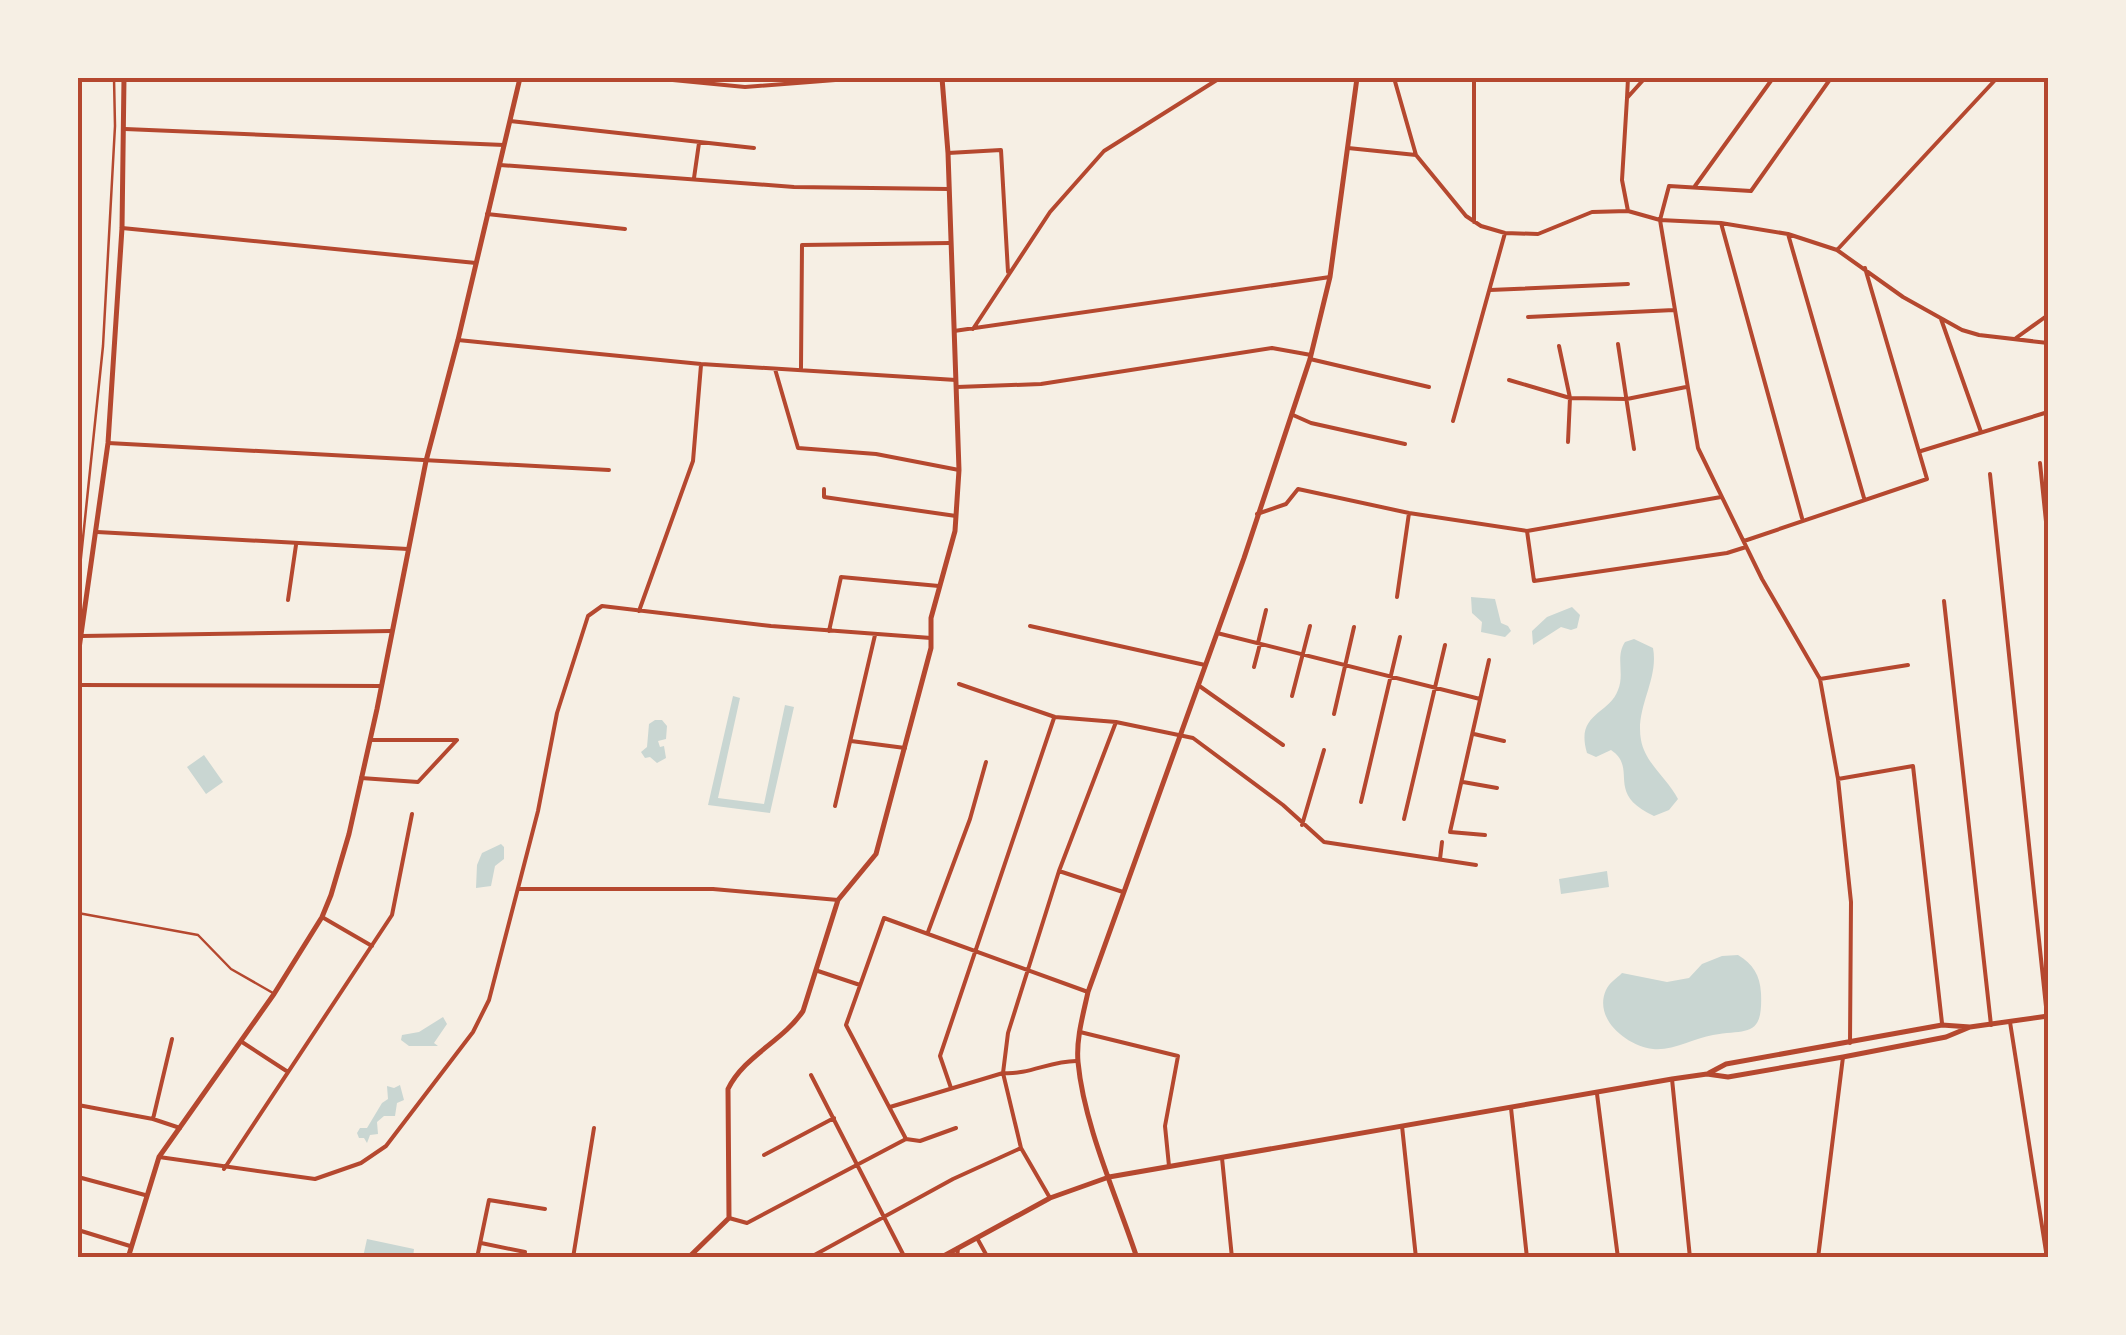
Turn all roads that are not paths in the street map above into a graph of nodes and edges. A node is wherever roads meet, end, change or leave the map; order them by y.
1 (114, 78) edge
2 (124, 78) edge
3 (520, 78) edge
4 (652, 78) edge
5 (861, 78) edge
6 (942, 78) edge
7 (1220, 78) edge
8 (1357, 78) edge
9 (1394, 78) edge
10 (1474, 78) edge
11 (1628, 78) edge
12 (1645, 78) edge
13 (1773, 78) edge
14 (1831, 78) edge
15 (1997, 78) edge
16 (1627, 98) junction
17 (510, 121) junction
18 (124, 129) junction
19 (699, 142) junction
20 (504, 144) junction
21 (754, 148) dead end
22 (1348, 148) junction
23 (948, 153) junction
24 (1416, 156) junction
25 (500, 165) junction
26 (694, 178) junction
27 (1695, 186) junction
28 (949, 189) junction
29 (1628, 211) junction
30 (487, 214) junction
31 (1660, 220) junction
32 (1474, 222) junction
33 (1721, 223) junction
34 (122, 228) junction
35 (626, 228) dead end
36 (1505, 233) junction
37 (1788, 234) junction
38 (950, 243) junction
39 (1837, 250) junction
40 (476, 264) junction
41 (1864, 268) junction
42 (1008, 272) junction
43 (1330, 276) junction
44 (1628, 284) dead end
45 (1490, 290) junction
46 (1674, 310) junction
47 (2048, 315) edge
48 (1528, 317) dead end
49 (1941, 319) junction
50 (973, 328) junction
51 (954, 331) junction
52 (458, 340) junction
53 (2013, 340) junction
54 (2048, 343) edge
55 (1618, 344) dead end
56 (1559, 346) dead end
57 (1310, 357) junction
58 (701, 364) junction
59 (775, 369) junction
60 (801, 370) junction
61 (1508, 380) dead end
62 (956, 383) junction
63 (1429, 387) dead end
64 (1686, 387) junction
65 (1570, 398) junction
66 (1627, 399) junction
67 (2048, 412) edge
68 (1292, 415) junction
69 (1453, 421) dead end
70 (1981, 432) junction
71 (1568, 442) dead end
72 (108, 443) junction
73 (1405, 444) dead end
74 (1634, 449) dead end
75 (1920, 451) junction
76 (426, 462) junction
77 (2040, 463) dead end
78 (609, 470) dead end
79 (958, 470) junction
80 (1990, 474) dead end
81 (824, 489) dead end
82 (1722, 497) junction
83 (1865, 500) junction
84 (1409, 513) junction
85 (1257, 514) junction
86 (956, 516) junction
87 (1802, 520) junction
88 (1528, 531) junction
89 (97, 532) junction
90 (2048, 541) edge
91 (296, 544) junction
92 (1745, 544) junction
93 (408, 549) junction
94 (78, 586) edge
95 (940, 586) junction
96 (1397, 597) dead end
97 (288, 600) dead end
98 (1944, 601) dead end
99 (639, 610) junction
100 (1266, 610) dead end
101 (1030, 626) dead end
102 (1310, 626) dead end
103 (1354, 627) dead end
104 (829, 630) junction
105 (391, 632) junction
106 (1216, 633) junction
107 (875, 634) junction
108 (82, 636) junction
109 (932, 638) junction
110 (1400, 638) dead end
111 (1259, 644) junction
112 (1446, 645) dead end
113 (1302, 655) junction
114 (78, 656) edge
115 (1489, 660) dead end
116 (1205, 665) junction
117 (1908, 665) dead end
118 (1346, 666) junction
119 (1254, 667) dead end
120 (1390, 677) junction
121 (1820, 679) junction
122 (959, 684) dead end
123 (78, 685) edge
124 (1198, 685) junction
125 (381, 686) junction
126 (1436, 688) junction
127 (1292, 696) dead end
128 (1480, 700) junction
129 (1334, 714) dead end
130 (1055, 717) junction
131 (1116, 722) junction
132 (1181, 734) junction
133 (1474, 734) junction
134 (370, 740) junction
135 (850, 741) junction
136 (1504, 741) dead end
137 (1284, 745) dead end
138 (905, 748) junction
139 (1324, 750) dead end
140 (986, 762) dead end
141 (360, 778) junction
142 (1838, 779) junction
143 (1461, 782) junction
144 (1498, 788) dead end
145 (1361, 802) dead end
146 (834, 806) dead end
147 (412, 814) dead end
148 (1404, 819) dead end
149 (1302, 825) junction
150 (1485, 836) dead end
151 (1442, 842) dead end
152 (1440, 859) junction
153 (1476, 865) dead end
154 (1059, 871) junction
155 (519, 889) junction
156 (1123, 892) junction
157 (838, 900) junction
158 (78, 913) edge
159 (322, 917) junction
160 (927, 934) junction
161 (372, 946) junction
162 (975, 951) junction
163 (1027, 970) junction
164 (818, 972) junction
165 (860, 985) junction
166 (1088, 992) junction
167 (274, 994) junction
168 (2048, 1016) edge
169 (2010, 1022) junction
170 (1942, 1025) junction
171 (1991, 1025) junction
172 (1970, 1027) junction
173 (1080, 1032) junction
174 (172, 1039) dead end
175 (242, 1042) junction
176 (1850, 1043) junction
177 (1844, 1057) junction
178 (1078, 1061) junction
179 (289, 1073) junction
180 (1003, 1073) junction
181 (1706, 1074) junction
182 (812, 1075) dead end
183 (1672, 1079) junction
184 (951, 1088) junction
185 (1597, 1092) junction
186 (78, 1105) edge
187 (1510, 1107) junction
188 (889, 1108) junction
189 (834, 1118) junction
190 (154, 1119) junction
191 (1402, 1126) junction
192 (180, 1128) junction
193 (594, 1128) dead end
194 (956, 1128) dead end
195 (906, 1139) junction
196 (1021, 1148) junction
197 (764, 1155) dead end
198 (159, 1157) junction
199 (1222, 1157) junction
200 (857, 1166) junction
201 (1169, 1166) junction
202 (224, 1168) junction
203 (78, 1177) edge
204 (1109, 1177) junction
205 (146, 1195) junction
206 (1050, 1198) junction
207 (545, 1209) dead end
208 (883, 1216) junction
209 (728, 1218) junction
210 (78, 1230) edge
211 (976, 1238) junction
212 (481, 1243) junction
213 (130, 1246) junction
214 (958, 1248) junction
215 (525, 1252) dead end
216 (128, 1258) edge
217 (478, 1258) edge
218 (572, 1258) edge
219 (688, 1258) edge
220 (810, 1258) edge
221 (905, 1258) edge
222 (940, 1258) edge
223 (957, 1258) edge
224 (988, 1258) edge
225 (1138, 1258) edge
226 (1232, 1258) edge
227 (1416, 1258) edge
228 (1527, 1258) edge
229 (1618, 1258) edge
230 (1690, 1258) edge
231 (1818, 1258) edge
232 (2047, 1258) edge

1 - 94 street
2 - 18 main road
3 - 17 main road
4 - 5 street
6 - 23 main road
7 - 42 street
8 - 22 main road
9 - 24 street
10 - 32 street
11 - 16 street
12 - 16 street
13 - 27 street
14 - 27 street
15 - 39 street
16 - 29 street
17 - 19 street
17 - 20 main road
18 - 20 street
18 - 34 main road
19 - 21 street
19 - 26 street
20 - 25 main road
22 - 24 street
22 - 43 main road
23 - 28 main road
23 - 42 street
24 - 32 street
25 - 26 street
25 - 30 main road
26 - 28 street
27 - 31 street
28 - 38 main road
29 - 31 street
29 - 36 street
30 - 35 street
30 - 40 main road
31 - 33 street
31 - 46 street
32 - 36 street
33 - 37 street
33 - 87 street
34 - 40 street
34 - 72 main road
36 - 45 street
37 - 39 street
37 - 83 street
38 - 51 main road
38 - 60 street
39 - 41 street
40 - 52 main road
41 - 49 street
41 - 75 street
42 - 50 street
43 - 50 street
43 - 57 main road
44 - 45 street
45 - 69 street
46 - 48 street
46 - 64 street
47 - 53 street
49 - 53 street
49 - 70 street
50 - 51 street
51 - 62 main road
52 - 58 street
52 - 76 main road
53 - 54 street
55 - 66 street
56 - 65 street
57 - 62 street
57 - 63 street
57 - 68 main road
58 - 59 street
58 - 99 street
59 - 60 street
59 - 79 street
60 - 62 street
61 - 65 street
62 - 79 main road
64 - 66 street
64 - 82 street
65 - 66 street
65 - 71 street
66 - 74 street
67 - 70 street
68 - 73 street
68 - 85 main road
70 - 75 street
72 - 76 street
72 - 89 main road
75 - 83 street
76 - 78 street
76 - 93 main road
77 - 90 street
79 - 86 main road
80 - 168 street
81 - 86 street
82 - 88 street
82 - 92 street
83 - 87 street
84 - 85 street
84 - 88 street
84 - 96 street
85 - 106 main road
86 - 95 main road
87 - 92 street
88 - 92 street
89 - 91 street
89 - 108 main road
91 - 93 street
91 - 97 street
92 - 121 street
93 - 105 main road
95 - 104 street
95 - 109 main road
98 - 171 street
99 - 104 street
99 - 155 street
100 - 111 street
101 - 116 street
102 - 113 street
103 - 118 street
104 - 107 street
105 - 108 street
105 - 125 main road
106 - 111 street
106 - 116 main road
107 - 109 street
107 - 135 street
108 - 114 main road
109 - 138 main road
110 - 120 street
111 - 113 street
111 - 119 street
112 - 126 street
113 - 118 street
113 - 127 street
115 - 128 street
116 - 124 main road
117 - 121 street
118 - 120 street
118 - 129 street
120 - 126 street
120 - 145 street
121 - 142 street
122 - 130 street
123 - 125 street
124 - 132 main road
124 - 137 street
125 - 134 main road
126 - 128 street
126 - 148 street
128 - 133 street
130 - 131 street
130 - 162 street
131 - 132 street
131 - 154 street
132 - 149 street
132 - 156 main road
133 - 136 street
133 - 143 street
134 - 141 main road
134 - 141 street
135 - 138 street
135 - 146 street
138 - 157 main road
139 - 149 street
140 - 160 street
141 - 159 main road
142 - 170 street
142 - 176 street
143 - 144 street
143 - 150 street
147 - 161 street
149 - 152 street
151 - 152 street
152 - 153 street
154 - 156 street
154 - 163 street
155 - 157 street
155 - 202 street
156 - 166 main road
157 - 164 main road
158 - 167 street
159 - 161 street
159 - 167 main road
160 - 162 street
160 - 165 street
161 - 179 street
162 - 163 street
162 - 184 street
163 - 166 street
163 - 180 street
164 - 165 street
164 - 209 main road
165 - 188 street
166 - 173 main road
167 - 175 main road
168 - 169 main road
169 - 171 main road
169 - 232 street
170 - 172 main road
170 - 176 main road
171 - 172 main road
172 - 177 main road
173 - 178 main road
173 - 201 street
174 - 190 street
175 - 179 street
175 - 192 main road
176 - 181 main road
177 - 181 main road
177 - 231 street
178 - 180 street
178 - 204 main road
179 - 202 street
180 - 184 street
180 - 196 street
181 - 183 main road
182 - 189 street
183 - 185 main road
183 - 230 street
184 - 188 street
185 - 187 main road
185 - 229 street
186 - 190 street
187 - 191 main road
187 - 228 street
188 - 195 street
189 - 197 street
189 - 200 street
190 - 192 street
191 - 199 main road
191 - 227 street
192 - 198 main road
193 - 218 street
194 - 195 street
195 - 200 street
196 - 206 street
196 - 208 street
198 - 202 street
198 - 205 main road
199 - 201 main road
199 - 226 street
200 - 208 street
200 - 209 street
201 - 204 main road
203 - 205 street
204 - 206 main road
204 - 225 main road
205 - 213 main road
206 - 211 main road
207 - 212 street
208 - 220 street
208 - 221 street
209 - 219 main road
210 - 213 street
211 - 214 main road
211 - 224 street
212 - 215 street
212 - 217 street
213 - 216 main road
214 - 222 main road
214 - 223 street

